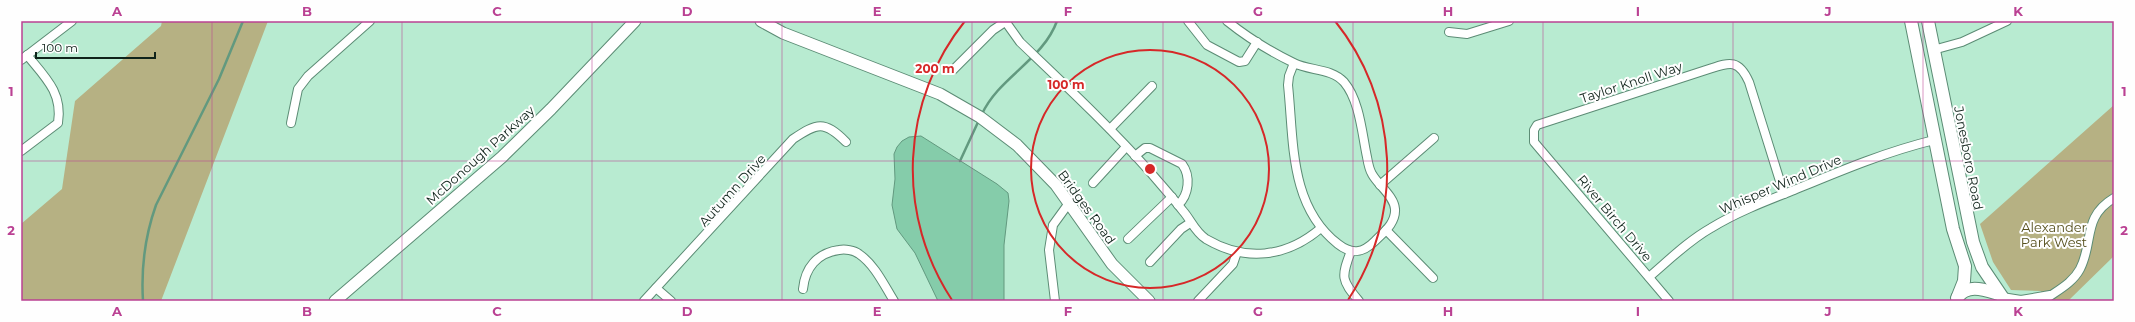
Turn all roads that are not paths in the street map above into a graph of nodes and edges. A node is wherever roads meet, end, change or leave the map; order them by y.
1 (72, 21) edge
2 (370, 21) edge
3 (635, 21) edge
4 (761, 21) edge
5 (1005, 21) edge
6 (1188, 21) edge
7 (1228, 21) edge
8 (1510, 21) edge
9 (1911, 21) edge
10 (1928, 21) edge
11 (2007, 21) edge
12 (1449, 32) dead end
13 (1257, 42) junction
14 (1933, 50) junction
15 (24, 58) edge
16 (1294, 63) junction
17 (953, 70) dead end
18 (1152, 86) dead end
19 (291, 123) dead end
20 (1110, 129) junction
21 (1434, 138) dead end
22 (1934, 140) junction
23 (846, 142) dead end
24 (1126, 147) junction
25 (21, 151) edge
26 (1542, 151) joint
27 (1135, 156) junction
28 (1093, 183) dead end
29 (1380, 185) junction
30 (1784, 194) junction
31 (1172, 197) junction
32 (2114, 198) edge
33 (1069, 203) junction
34 (1178, 205) junction
35 (1190, 223) junction
36 (1321, 228) junction
37 (1386, 230) junction
38 (1128, 239) dead end
39 (1351, 251) junction
40 (1236, 252) junction
41 (1150, 262) dead end
42 (1649, 277) junction
43 (1433, 278) dead end
44 (656, 288) junction
45 (803, 289) dead end
46 (2050, 295) junction
47 (2002, 297) edge
48 (1957, 299) edge
49 (335, 301) edge
50 (644, 301) edge
51 (671, 301) edge
52 (894, 301) edge
53 (1055, 301) edge
54 (1149, 301) edge
55 (1198, 301) edge
56 (1359, 301) edge
57 (1669, 301) edge
58 (2043, 301) edge

1 - 15 street
2 - 19 street
3 - 49 street, McDonough Parkway
4 - 33 street, Bridges Road
5 - 17 street
5 - 20 street
6 - 13 street
7 - 13 street
8 - 12 street
9 - 22 main road
10 - 14 main road, Jonesboro Road
11 - 14 street
13 - 16 street
14 - 47 main road, Jonesboro Road
15 - 25 street
16 - 29 street
16 - 36 street
18 - 20 street
20 - 24 street
21 - 29 street
22 - 30 street, Whisper Wind Drive
22 - 48 main road
23 - 44 street, Autumn Drive
24 - 27 street
24 - 28 street
26 - 30 street, Taylor Knoll Way
26 - 42 street, River Birch Drive
27 - 31 street
27 - 34 street
29 - 37 street
30 - 42 street, Whisper Wind Drive
31 - 34 street
31 - 38 street
32 - 46 street
33 - 53 street
33 - 54 street, Bridges Road
34 - 35 street
35 - 40 street
35 - 41 street
36 - 39 street
36 - 40 street
37 - 39 street
37 - 43 street
39 - 56 street
40 - 55 street
42 - 57 street, River Birch Drive
44 - 50 street, Autumn Drive
44 - 51 street
45 - 52 street
46 - 47 street
46 - 58 street
47 - 48 main road

